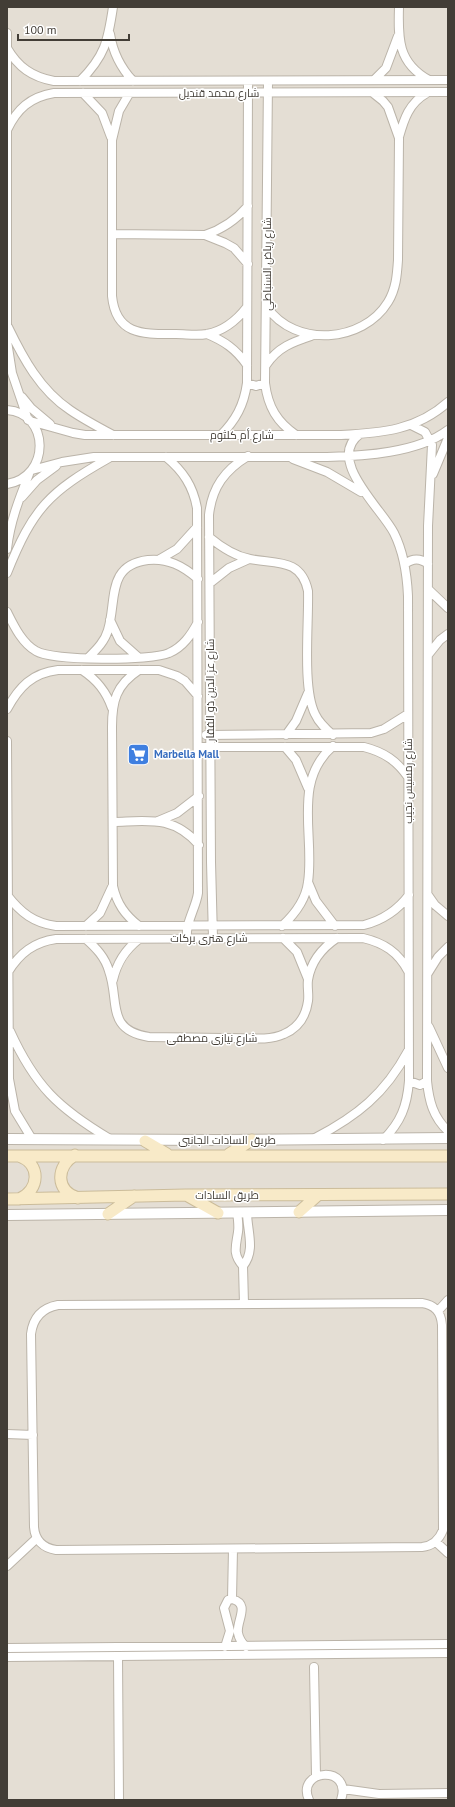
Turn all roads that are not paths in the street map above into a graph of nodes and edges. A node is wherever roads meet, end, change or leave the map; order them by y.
1 (113, 7) edge
2 (399, 7) edge
3 (110, 32) junction
4 (7, 33) edge
5 (398, 35) junction
6 (7, 48) edge
7 (374, 80) junction
8 (430, 80) junction
9 (448, 80) edge
10 (80, 81) junction
11 (133, 81) junction
12 (248, 81) junction
13 (268, 81) junction
14 (373, 92) junction
15 (429, 92) junction
16 (448, 92) edge
17 (83, 93) junction
18 (248, 93) junction
19 (268, 93) junction
20 (129, 94) junction
21 (7, 130) edge
22 (399, 138) junction
23 (112, 140) junction
24 (248, 206) junction
25 (112, 234) junction
26 (205, 235) junction
27 (248, 264) junction
28 (247, 307) junction
29 (267, 307) junction
30 (7, 325) edge
31 (207, 334) junction
32 (312, 336) junction
33 (247, 365) junction
34 (266, 365) junction
35 (247, 383) junction
36 (265, 384) junction
37 (16, 389) junction
38 (448, 402) edge
39 (7, 410) edge
40 (29, 420) junction
41 (411, 425) junction
42 (61, 430) junction
43 (448, 430) edge
44 (360, 434) junction
45 (296, 435) junction
46 (115, 436) junction
47 (220, 436) junction
48 (448, 438) edge
49 (431, 441) junction
50 (248, 456) junction
51 (282, 456) junction
52 (348, 456) junction
53 (110, 457) junction
54 (166, 457) junction
55 (62, 462) junction
56 (30, 472) junction
57 (7, 484) edge
58 (428, 494) junction
59 (367, 496) junction
60 (17, 504) junction
61 (197, 527) junction
62 (209, 537) junction
63 (7, 549) edge
64 (160, 559) junction
65 (249, 559) junction
66 (405, 564) junction
67 (428, 564) junction
68 (7, 573) edge
69 (198, 580) junction
70 (210, 583) junction
71 (428, 589) junction
72 (448, 608) edge
73 (7, 612) edge
74 (110, 619) junction
75 (198, 621) junction
76 (448, 634) edge
77 (428, 656) junction
78 (89, 657) junction
79 (138, 657) junction
80 (82, 670) junction
81 (139, 670) junction
82 (308, 693) junction
83 (198, 696) junction
84 (112, 708) junction
85 (7, 709) edge
86 (408, 714) junction
87 (198, 735) junction
88 (210, 735) junction
89 (286, 735) junction
90 (333, 735) junction
91 (7, 741) edge
92 (333, 746) junction
93 (198, 747) junction
94 (210, 747) junction
95 (285, 747) junction
96 (408, 777) junction
97 (308, 788) junction
98 (199, 796) junction
99 (158, 820) junction
100 (7, 821) edge
101 (113, 822) junction
102 (199, 845) junction
103 (199, 862) junction
104 (211, 862) junction
105 (308, 882) junction
106 (113, 886) junction
107 (7, 895) edge
108 (409, 895) junction
109 (428, 895) junction
110 (448, 916) edge
111 (86, 926) junction
112 (139, 926) junction
113 (188, 926) junction
114 (213, 926) junction
115 (282, 926) junction
116 (335, 926) junction
117 (187, 938) junction
118 (213, 938) junction
119 (282, 938) junction
120 (337, 938) junction
121 (86, 939) junction
122 (139, 939) junction
123 (448, 947) edge
124 (8, 972) edge
125 (409, 972) junction
126 (428, 974) junction
127 (308, 980) junction
128 (112, 983) junction
129 (428, 1022) junction
130 (8, 1026) edge
131 (409, 1051) junction
132 (448, 1068) edge
133 (8, 1079) edge
134 (409, 1081) junction
135 (427, 1081) junction
136 (448, 1131) edge
137 (448, 1138) edge
138 (7, 1139) edge
139 (32, 1139) junction
140 (110, 1139) junction
141 (252, 1140) junction
142 (312, 1140) junction
143 (383, 1140) junction
144 (145, 1141) junction
145 (75, 1155) junction
146 (168, 1155) junction
147 (228, 1155) junction
148 (12, 1156) edge
149 (448, 1156) edge
150 (448, 1194) edge
151 (186, 1195) junction
152 (318, 1195) junction
153 (134, 1196) junction
154 (79, 1198) junction
155 (7, 1199) edge
156 (19, 1199) junction
157 (448, 1210) edge
158 (242, 1212) junction
159 (299, 1212) junction
160 (218, 1213) junction
161 (108, 1214) junction
162 (7, 1215) edge
163 (237, 1236) junction
164 (248, 1236) junction
165 (243, 1266) junction
166 (448, 1300) edge
167 (244, 1304) junction
168 (438, 1311) junction
169 (7, 1434) edge
170 (33, 1435) junction
171 (37, 1538) junction
172 (436, 1542) junction
173 (232, 1549) junction
174 (448, 1553) edge
175 (7, 1566) edge
176 (232, 1599) junction
177 (233, 1626) junction
178 (448, 1644) edge
179 (225, 1647) junction
180 (246, 1647) junction
181 (7, 1648) edge
182 (448, 1653) edge
183 (118, 1656) junction
184 (7, 1657) edge
185 (314, 1667) dead end
186 (316, 1776) junction
187 (343, 1789) junction
188 (448, 1794) edge
189 (119, 1800) edge
190 (309, 1800) edge
191 (341, 1800) edge

1 - 3 street
2 - 5 street
3 - 10 street
3 - 11 street
4 - 6 street
5 - 7 street
5 - 8 street
6 - 10 street, شارع محمد قنديل
6 - 21 street
7 - 8 street, شارع محمد قنديل
7 - 13 street, شارع محمد قنديل
8 - 9 street, شارع محمد قنديل
10 - 11 street, شارع محمد قنديل
11 - 12 street, شارع محمد قنديل
12 - 13 street, شارع محمد قنديل
12 - 18 street, شارع رياض السنباطي
13 - 19 street, شارع رياض السنباطي
14 - 15 street, شارع محمد قنديل
14 - 19 street, شارع محمد قنديل
14 - 22 street
15 - 16 street, شارع محمد قنديل
15 - 22 street
17 - 20 street, شارع محمد قنديل
17 - 21 street, شارع محمد قنديل
17 - 23 street
18 - 19 street, شارع محمد قنديل
18 - 20 street, شارع محمد قنديل
18 - 24 street, شارع رياض السنباطي
19 - 29 street, شارع رياض السنباطي
20 - 23 street
21 - 30 street
22 - 32 street
23 - 25 street
24 - 26 street
24 - 27 street, شارع رياض السنباطي
25 - 26 street
25 - 31 street
26 - 27 street
27 - 28 street, شارع رياض السنباطي
28 - 31 street
28 - 33 street, شارع رياض السنباطي
29 - 32 street
29 - 34 street, شارع رياض السنباطي
30 - 37 street
30 - 46 street
31 - 33 street
32 - 34 street
33 - 35 street, شارع رياض السنباطي
34 - 36 street, شارع رياض السنباطي
35 - 36 street
35 - 47 street, شارع رياض السنباطي
36 - 45 street, شارع رياض السنباطي
37 - 40 street
37 - 42 street
38 - 41 street, شارع أم كلثوم
39 - 40 street, شارع أم كلثوم
40 - 42 street, شارع أم كلثوم
40 - 56 street
41 - 44 street, شارع أم كلثوم
41 - 49 street
42 - 46 street, شارع أم كلثوم
43 - 49 street, شارع أم كلثوم
44 - 45 street, شارع أم كلثوم
44 - 52 street
45 - 47 street, شارع أم كلثوم
46 - 47 street, شارع أم كلثوم
48 - 58 street
49 - 52 street, شارع أم كلثوم
49 - 58 street, شارع رمسيس نجيب
50 - 51 street, شارع أم كلثوم
50 - 54 street, شارع أم كلثوم
50 - 62 street, شارع عز الدين ذو الفقار
51 - 52 street, شارع أم كلثوم
51 - 59 street
52 - 59 street, شارع رمسيس نجيب
53 - 54 street, شارع أم كلثوم
53 - 55 street, شارع أم كلثوم
53 - 68 street
54 - 61 street, شارع عز الدين ذو الفقار
55 - 56 street, شارع أم كلثوم
55 - 60 street
56 - 57 street, شارع أم كلثوم
56 - 60 street
58 - 67 street, شارع رمسيس نجيب
59 - 66 street, شارع رمسيس نجيب
60 - 63 street
61 - 64 street
61 - 69 street, شارع عز الدين ذو الفقار
62 - 65 street
62 - 70 street, شارع عز الدين ذو الفقار
64 - 69 street
64 - 74 street
65 - 70 street
65 - 82 street
66 - 67 street
66 - 86 street, شارع رمسيس نجيب
67 - 71 street, شارع رمسيس نجيب
69 - 75 street, شارع عز الدين ذو الفقار
70 - 88 street, شارع عز الدين ذو الفقار
71 - 72 street
71 - 77 street, شارع رمسيس نجيب
73 - 78 street
74 - 78 street
74 - 79 street
75 - 79 street
75 - 83 street, شارع عز الدين ذو الفقار
76 - 77 street
77 - 109 street, شارع رمسيس نجيب
78 - 79 street
80 - 81 street
80 - 84 street
80 - 85 street
81 - 83 street
81 - 84 street
82 - 89 street
82 - 90 street
83 - 87 street, شارع عز الدين ذو الفقار
84 - 101 street
86 - 90 street
86 - 96 street, شارع رمسيس نجيب
87 - 88 street
87 - 93 street, شارع عز الدين ذو الفقار
88 - 89 street
88 - 94 street, شارع عز الدين ذو الفقار
89 - 90 street
91 - 100 street
92 - 95 street
92 - 96 street
92 - 97 street
93 - 94 street
93 - 98 street, شارع عز الدين ذو الفقار
94 - 95 street
94 - 104 street, شارع عز الدين ذو الفقار
95 - 97 street
96 - 108 street, شارع رمسيس نجيب
97 - 105 street
98 - 99 street
98 - 102 street, شارع عز الدين ذو الفقار
99 - 101 street
99 - 102 street
100 - 107 street
101 - 106 street
102 - 103 street, شارع عز الدين ذو الفقار
103 - 104 street
103 - 113 street, شارع عز الدين ذو الفقار
104 - 114 street, شارع عز الدين ذو الفقار
105 - 115 street
105 - 116 street
106 - 111 street
106 - 112 street
107 - 111 street, شارع هنرى بركات
107 - 124 street
108 - 116 street, شارع هنرى بركات
108 - 125 street, شارع رمسيس نجيب
109 - 110 street
109 - 126 street, شارع رمسيس نجيب
111 - 112 street, شارع هنرى بركات
112 - 113 street, شارع هنرى بركات
113 - 114 street, شارع هنرى بركات
113 - 117 street, شارع عز الدين ذو الفقار
114 - 115 street, شارع هنرى بركات
114 - 118 street, شارع عز الدين ذو الفقار
115 - 116 street, شارع هنرى بركات
117 - 118 street, شارع هنرى بركات
117 - 122 street, شارع هنرى بركات
118 - 119 street, شارع هنرى بركات
119 - 120 street, شارع هنرى بركات
119 - 127 street, شارع نيازى مصطفى
120 - 125 street, شارع هنرى بركات
120 - 127 street, شارع نيازى مصطفى
121 - 122 street, شارع هنرى بركات
121 - 124 street, شارع هنرى بركات
121 - 128 street, شارع نيازى مصطفى
122 - 128 street, شارع نيازى مصطفى
123 - 126 street
124 - 130 street
125 - 131 street, شارع رمسيس نجيب
126 - 129 street, شارع رمسيس نجيب
127 - 128 street, شارع نيازى مصطفى
129 - 132 street
129 - 135 street, شارع رمسيس نجيب
130 - 133 street
130 - 140 street
131 - 134 street, شارع رمسيس نجيب
131 - 142 street
133 - 139 street
134 - 135 street
134 - 143 street, شارع رمسيس نجيب
135 - 136 street, شارع رمسيس نجيب
137 - 143 street, طريق السادات الجانبى
138 - 139 street, طريق السادات الجانبى
139 - 140 street, طريق السادات الجانبى
140 - 144 street, طريق السادات الجانبى
141 - 142 street, طريق السادات الجانبى
141 - 144 street, طريق السادات الجانبى
141 - 147 main road
142 - 143 street, طريق السادات الجانبى
144 - 146 main road
145 - 146 main road
145 - 148 main road
145 - 154 main road
146 - 147 main road
147 - 149 main road
148 - 156 main road
150 - 152 main road, طريق السادات
151 - 152 main road, طريق السادات
151 - 153 main road, طريق السادات
151 - 160 main road
152 - 159 main road
153 - 154 main road, طريق السادات
153 - 161 main road
154 - 156 main road, طريق السادات
155 - 156 main road, طريق السادات
157 - 159 street
158 - 159 street
158 - 160 street
158 - 163 street
158 - 164 street
160 - 161 street
161 - 162 street
163 - 164 street
163 - 165 street
164 - 165 street
165 - 167 street
166 - 168 street
167 - 168 street
167 - 170 street
168 - 172 street
169 - 170 street
170 - 171 street
171 - 173 street
171 - 175 street
172 - 173 street
172 - 174 street
173 - 176 street
176 - 177 street
176 - 177 street
177 - 179 street
177 - 180 street
178 - 180 street
179 - 180 street
179 - 181 street
182 - 183 street
183 - 184 street
183 - 189 street
185 - 186 street
186 - 187 street
186 - 190 street
187 - 188 street
187 - 191 street

